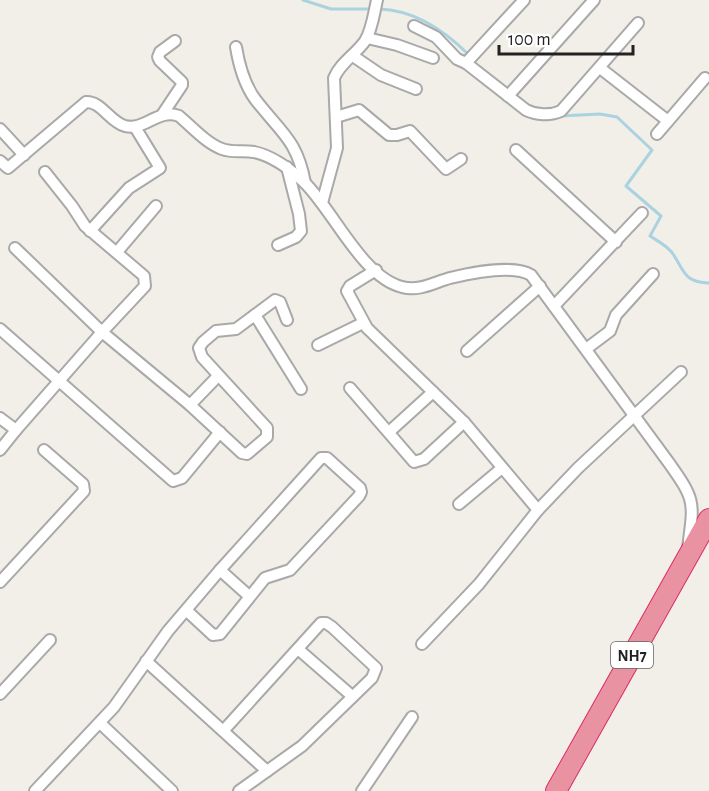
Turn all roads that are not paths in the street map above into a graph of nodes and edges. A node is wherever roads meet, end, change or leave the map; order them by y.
1 (377, 0) edge
2 (524, 0) edge
3 (594, 0) edge
4 (638, 23) dead end
5 (414, 26) dead end
6 (370, 28) junction
7 (175, 41) dead end
8 (236, 46) dead end
9 (353, 56) junction
10 (433, 58) dead end
11 (466, 63) junction
12 (600, 68) junction
13 (705, 78) dead end
14 (416, 89) dead end
15 (508, 96) junction
16 (162, 115) junction
17 (336, 117) junction
18 (668, 122) junction
19 (135, 126) junction
20 (0, 129) edge
21 (657, 134) dead end
22 (516, 150) dead end
23 (24, 155) junction
24 (461, 159) dead end
25 (287, 167) junction
26 (3, 168) edge
27 (45, 171) dead end
28 (305, 183) junction
29 (322, 203) junction
30 (156, 206) dead end
31 (642, 213) dead end
32 (90, 231) junction
33 (616, 242) junction
34 (278, 245) dead end
35 (15, 248) dead end
36 (117, 252) junction
37 (376, 270) junction
38 (653, 274) dead end
39 (540, 285) junction
40 (554, 306) junction
41 (255, 315) junction
42 (287, 320) dead end
43 (363, 323) junction
44 (0, 329) edge
45 (102, 332) junction
46 (318, 345) dead end
47 (586, 349) junction
48 (467, 351) dead end
49 (681, 372) dead end
50 (218, 375) junction
51 (59, 381) junction
52 (350, 388) dead end
53 (301, 389) dead end
54 (433, 392) junction
55 (190, 405) junction
56 (634, 414) junction
57 (0, 418) edge
58 (464, 422) junction
59 (16, 430) junction
60 (220, 432) junction
61 (389, 432) junction
62 (0, 450) edge
63 (44, 450) dead end
64 (502, 468) junction
65 (459, 504) dead end
66 (538, 510) junction
67 (709, 519) edge
68 (686, 558) junction
69 (220, 570) junction
70 (0, 582) edge
71 (249, 596) junction
72 (186, 610) junction
73 (50, 640) dead end
74 (422, 644) dead end
75 (298, 649) junction
76 (146, 661) junction
77 (0, 675) edge
78 (9, 684) junction
79 (0, 694) edge
80 (352, 696) junction
81 (412, 717) dead end
82 (100, 723) junction
83 (224, 730) junction
84 (267, 771) junction
85 (35, 791) edge
86 (171, 791) edge
87 (239, 791) edge
88 (362, 791) edge
89 (556, 791) edge

1 - 6 street
2 - 11 street
3 - 15 street
4 - 12 street
5 - 11 street
6 - 9 street
6 - 10 street
7 - 16 street
8 - 28 street
9 - 14 street
9 - 17 street
11 - 15 street
12 - 15 street
12 - 18 street
13 - 18 street
16 - 19 street
16 - 25 street
17 - 24 street
17 - 29 street
18 - 21 street
19 - 23 street
19 - 32 street
20 - 23 street
22 - 33 street
23 - 26 street
25 - 28 street
25 - 34 street
27 - 32 street
28 - 29 street
29 - 37 street
30 - 36 street
31 - 33 street
32 - 36 street
33 - 40 street
35 - 45 street
36 - 45 street
37 - 39 street
37 - 43 street
38 - 47 street
39 - 40 street
39 - 48 street
40 - 47 street
41 - 42 street
41 - 50 street
41 - 53 street
43 - 46 street
43 - 54 street
44 - 51 street
45 - 51 street
45 - 55 street
47 - 56 street
49 - 56 street
50 - 55 street
50 - 60 street
51 - 59 street
51 - 60 street
52 - 61 street
54 - 58 street
54 - 61 street
55 - 60 street
56 - 66 street
56 - 68 street
57 - 59 street
58 - 61 street
58 - 64 street
59 - 62 street
63 - 70 street
64 - 65 street
64 - 66 street
66 - 74 street
67 - 68 highway, NH7
68 - 89 highway, NH7
69 - 71 street
69 - 71 street
69 - 72 street
71 - 72 street
72 - 76 street
73 - 78 street
75 - 80 street
75 - 80 street
75 - 83 street
76 - 82 street
76 - 83 street
77 - 78 street
78 - 79 street
80 - 84 street
81 - 88 street
82 - 85 street
82 - 86 street
83 - 84 street
84 - 87 street

